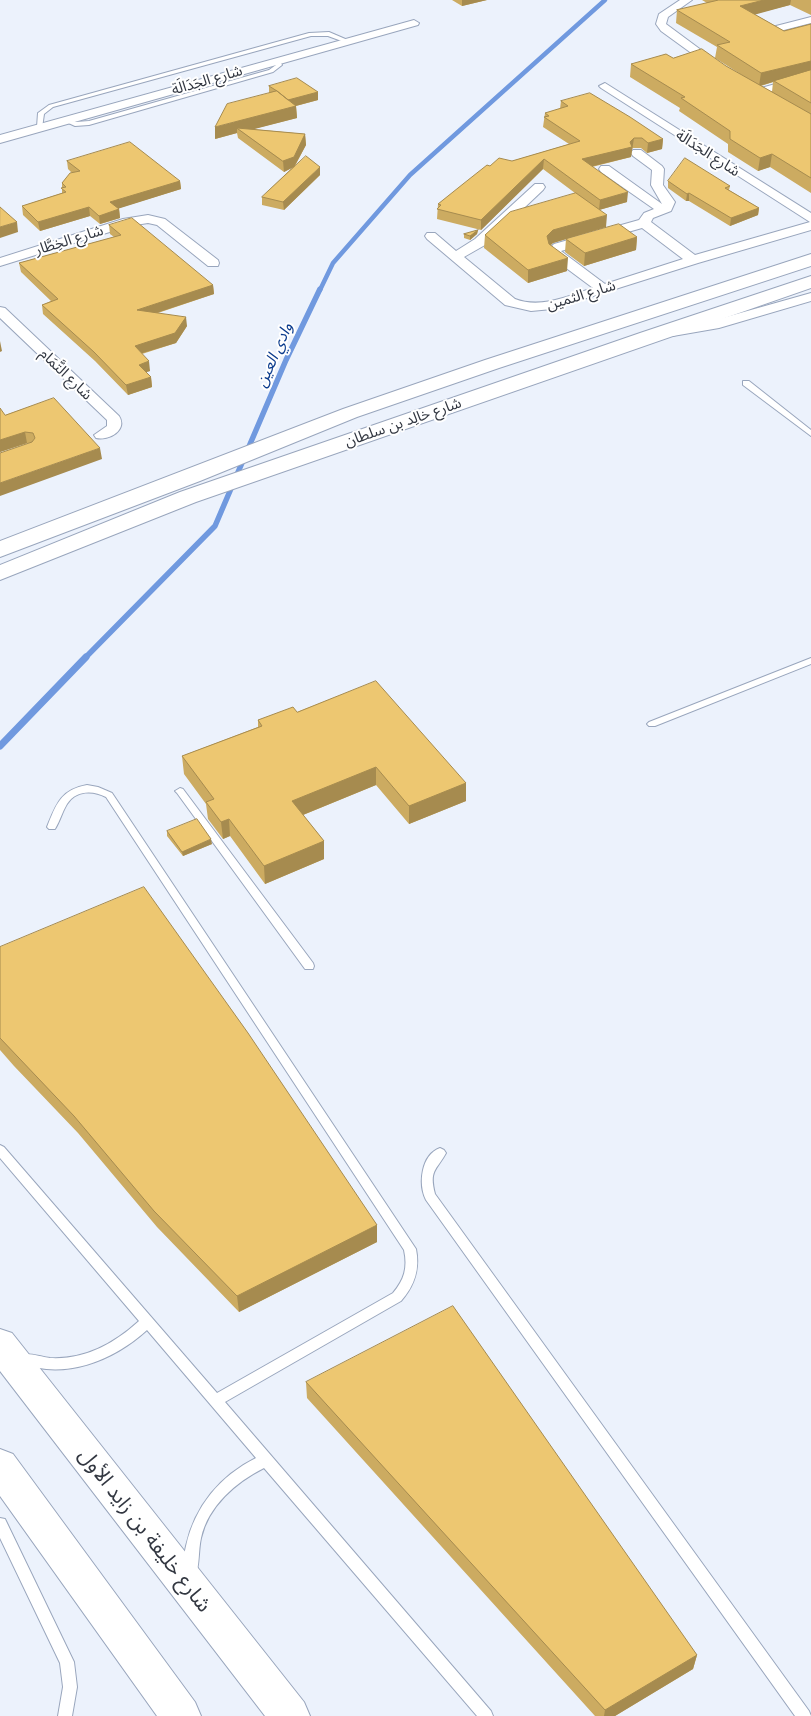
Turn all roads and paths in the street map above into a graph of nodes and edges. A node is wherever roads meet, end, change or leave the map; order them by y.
1 (687, 0) edge
2 (811, 20) edge
3 (414, 22) dead end
4 (780, 28) edge
5 (347, 41) junction
6 (723, 70) edge
7 (811, 78) edge
8 (605, 86) dead end
9 (755, 90) joint
10 (774, 101) edge
11 (40, 127) junction
12 (0, 139) edge
13 (637, 153) dead end
14 (606, 169) dead end
15 (539, 186) dead end
16 (663, 210) junction
17 (811, 219) edge
18 (644, 223) junction
19 (811, 226) edge
20 (431, 236) dead end
21 (455, 256) junction
22 (693, 260) junction
23 (811, 260) edge
24 (0, 262) edge
25 (213, 263) dead end
26 (811, 282) edge
27 (602, 289) junction
28 (811, 297) edge
29 (0, 311) edge
30 (647, 337) junction
31 (746, 383) dead end
32 (811, 434) edge
33 (100, 435) dead end
34 (27, 528) junction
35 (0, 529) edge
36 (0, 550) edge
37 (56, 559) junction
38 (0, 573) edge
39 (0, 593) edge
40 (811, 661) edge
41 (652, 724) dead end
42 (180, 790) dead end
43 (52, 827) dead end
44 (309, 966) dead end
45 (0, 1150) edge
46 (440, 1153) dead end
47 (147, 1322) junction
48 (3, 1348) edge
49 (215, 1400) junction
50 (266, 1460) junction
51 (0, 1466) edge
52 (0, 1524) edge
53 (191, 1588) junction
54 (65, 1716) edge
55 (180, 1716) edge
56 (290, 1716) edge
57 (486, 1716) edge
58 (804, 1716) edge

1 - 6 street
2 - 4 street
3 - 5 street, شارع الجَدَالَة
5 - 11 street, شارع الجَدَالَة
5 - 11 lane
7 - 9 street
8 - 17 street, شارع الجَدَالَة
9 - 10 street
11 - 12 street, شارع الجَدَالَة
13 - 16 street
14 - 16 street
15 - 21 street
16 - 18 street
18 - 22 street
18 - 27 street
19 - 22 street, شارع الثمين
20 - 21 street, شارع الثمين
21 - 27 street, شارع الثمين
22 - 27 street, شارع الثمين
23 - 34 main road, شارع خالِد بن سلطان
24 - 25 street, شارع الخِطَّار
26 - 30 main road, شارع خالِد بن سلطان
28 - 30 street
29 - 33 street, شارع التَّمَام
30 - 37 main road, شارع خالِد بن سلطان
31 - 32 lane
34 - 35 main road
34 - 36 main road, شارع خالِد بن سلطان
37 - 38 main road
37 - 39 main road
40 - 41 lane
42 - 44 lane
43 - 49 lane
45 - 47 lane
46 - 58 lane
47 - 48 lane
47 - 49 lane
48 - 53 main road, شارع خليفة بن زايد الأول
49 - 50 lane
50 - 53 lane
50 - 57 lane
51 - 55 main road
52 - 54 lane
53 - 56 main road, شارع خليفة بن زايد الأول

